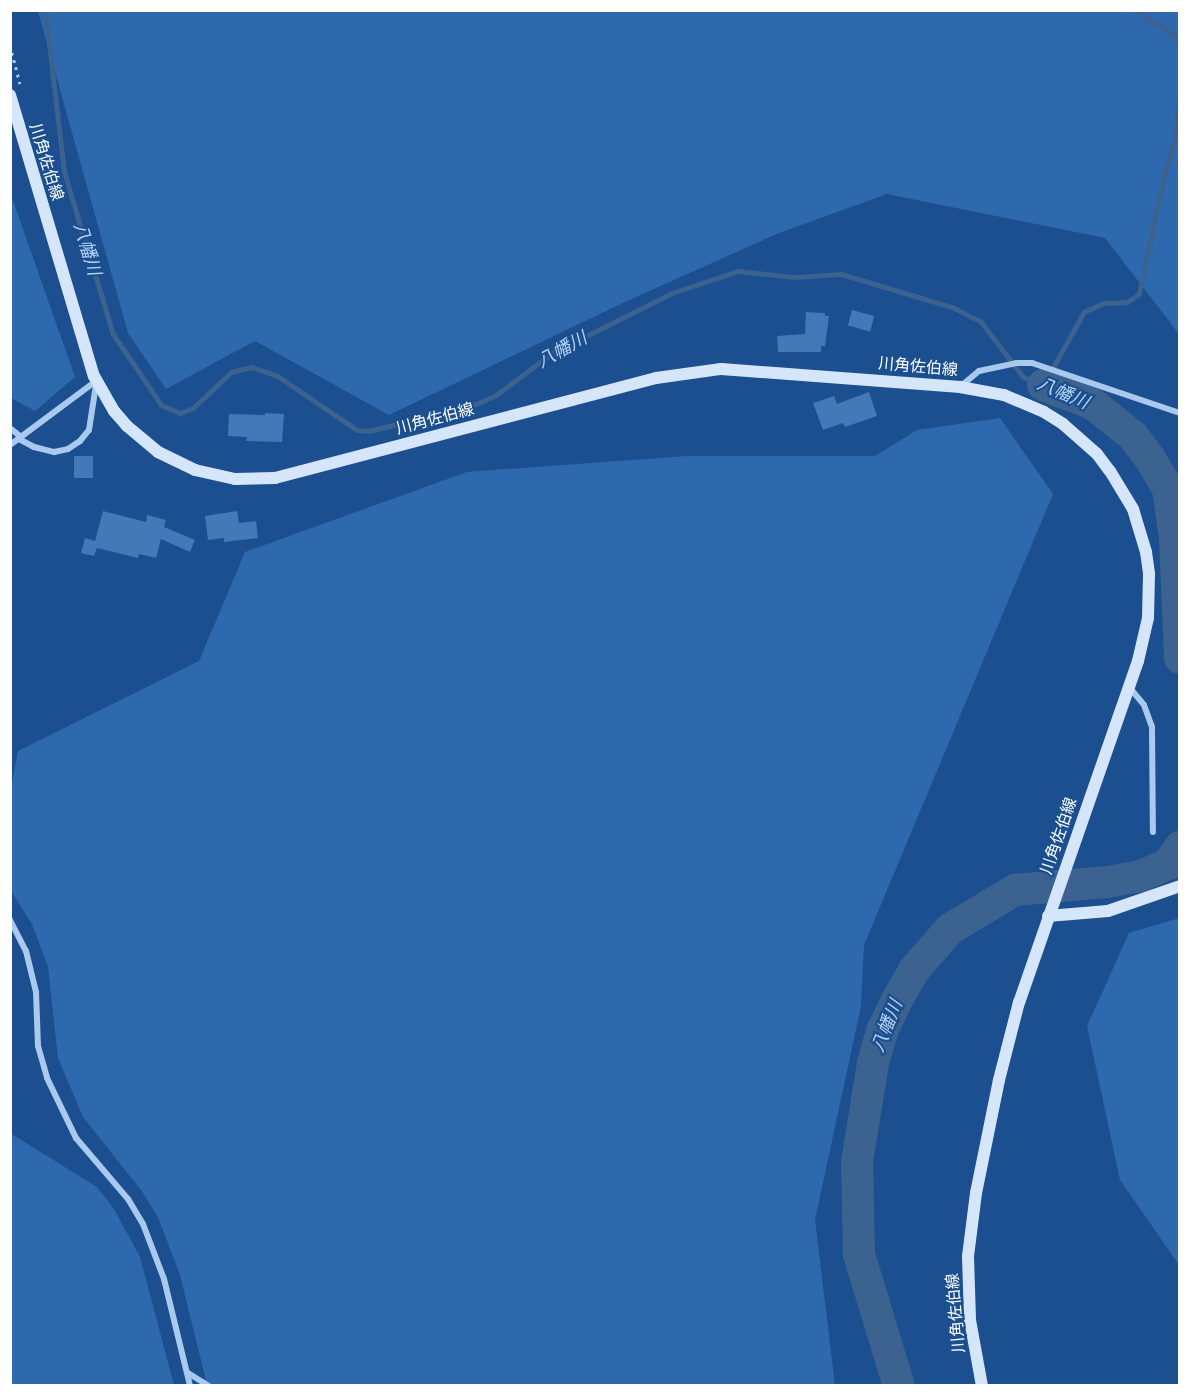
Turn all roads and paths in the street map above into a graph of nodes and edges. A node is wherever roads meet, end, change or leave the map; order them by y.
1 (10, 45) edge
2 (16, 91) edge
3 (96, 381) junction
4 (960, 387) junction
5 (1179, 413) edge
6 (10, 428) edge
7 (20, 438) junction
8 (10, 445) edge
9 (1129, 686) junction
10 (1153, 832) dead end
11 (1179, 886) edge
12 (1049, 914) junction
13 (10, 920) edge
14 (188, 1373) junction
15 (190, 1386) edge
16 (209, 1386) edge
17 (982, 1386) edge

1 - 2 path
2 - 3 main road, 川角佐伯線
3 - 4 main road, 川角佐伯線
3 - 7 street
3 - 7 street
4 - 5 street
4 - 9 main road, 川角佐伯線
6 - 7 street
7 - 8 street
9 - 10 street
9 - 12 main road, 川角佐伯線
11 - 12 main road
12 - 17 main road, 川角佐伯線
13 - 14 street
14 - 15 street
14 - 16 street

